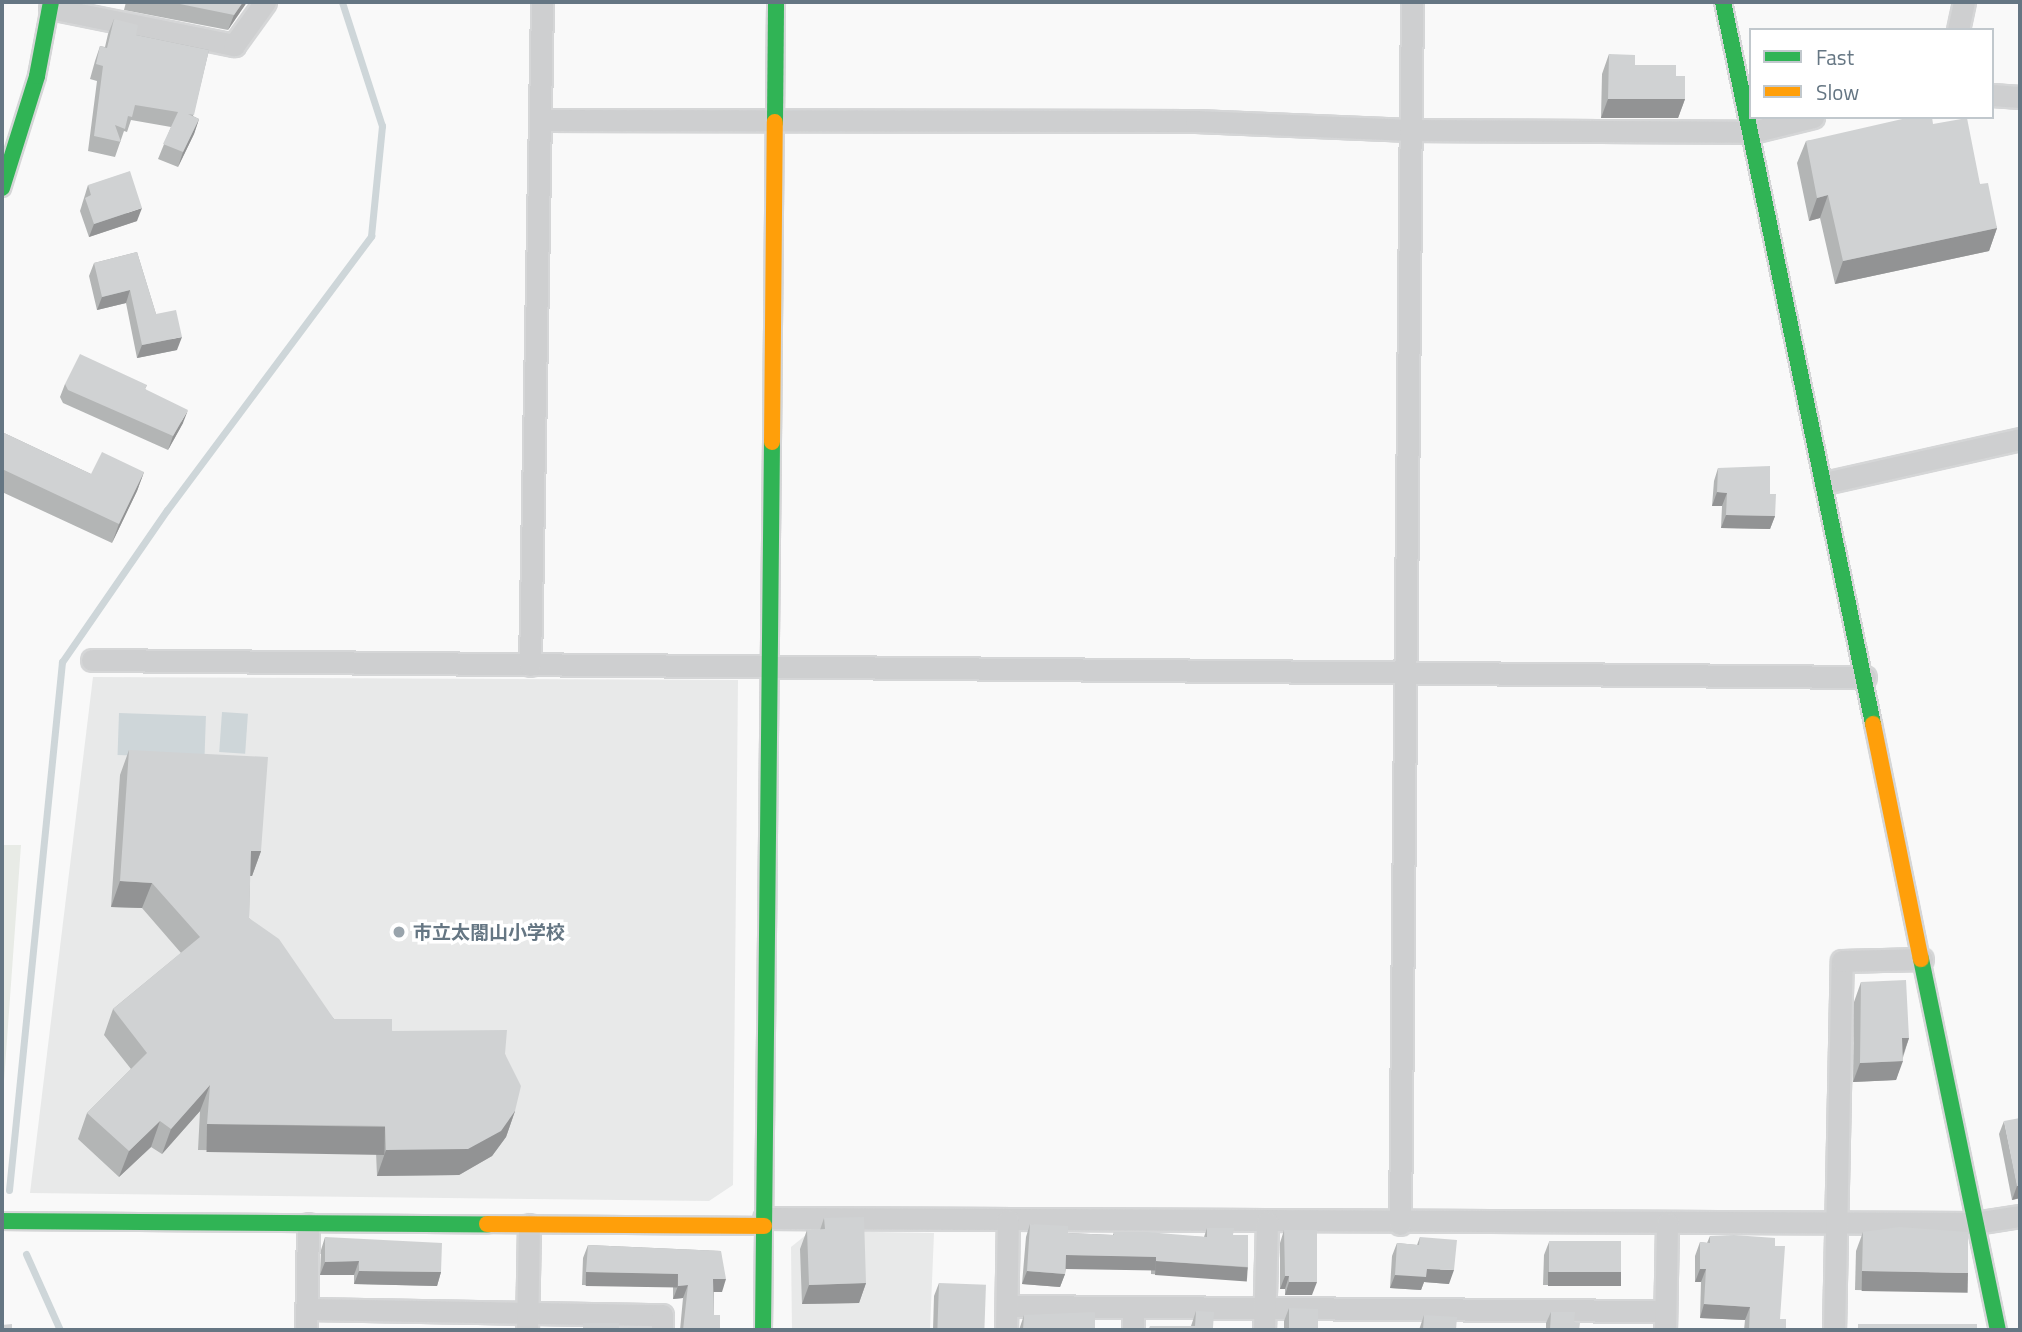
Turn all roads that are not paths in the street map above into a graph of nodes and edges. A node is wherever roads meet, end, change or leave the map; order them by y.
1 (265, 2) edge
2 (542, 2) edge
3 (776, 2) edge
4 (1412, 2) edge
5 (1723, 2) edge
6 (1964, 2) edge
7 (50, 5) edge
8 (1958, 28) edge
9 (1994, 95) edge
10 (2020, 97) edge
11 (1749, 119) edge
12 (1749, 119) edge
13 (1805, 119) edge
14 (540, 120) junction
15 (775, 122) junction
16 (1410, 130) junction
17 (1752, 132) junction
18 (2, 188) edge
19 (2020, 439) edge
20 (1825, 483) junction
21 (92, 660) dead end
22 (530, 665) junction
23 (772, 665) junction
24 (1405, 672) junction
25 (1864, 677) junction
26 (1922, 959) junction
27 (2020, 1216) edge
28 (1008, 1220) junction
29 (2, 1221) edge
30 (764, 1222) junction
31 (1267, 1222) junction
32 (1667, 1223) junction
33 (1833, 1223) junction
34 (1975, 1223) junction
35 (308, 1224) junction
36 (1400, 1224) junction
37 (529, 1225) junction
38 (1007, 1306) junction
39 (1133, 1307) junction
40 (1264, 1308) junction
41 (307, 1320) edge
42 (1396, 1320) edge
43 (1529, 1320) edge
44 (1665, 1321) edge
45 (527, 1322) edge
46 (662, 1330) edge
47 (763, 1330) edge
48 (1006, 1330) edge
49 (1133, 1330) edge
50 (1264, 1330) edge
51 (1834, 1330) edge
52 (1998, 1330) edge

1 - 7 street
2 - 14 street
3 - 15 street
4 - 16 street
5 - 11 street
6 - 8 street
7 - 18 street
9 - 10 street
12 - 17 street
13 - 17 street
14 - 15 street
14 - 22 street
15 - 16 street
15 - 23 street
16 - 17 street
16 - 24 street
17 - 20 street
19 - 20 street
20 - 25 street
21 - 22 street
22 - 23 street
23 - 24 street
23 - 30 street
24 - 25 street
24 - 36 street
25 - 26 street
26 - 33 street
26 - 34 street
27 - 34 street
28 - 30 street
28 - 31 street
28 - 38 street
29 - 35 street
30 - 37 street
30 - 47 street
31 - 36 street
31 - 40 street
32 - 33 street
32 - 36 street
32 - 44 street
33 - 34 street
33 - 51 street
34 - 52 street
35 - 37 street
35 - 41 street
37 - 45 street
38 - 39 street
38 - 48 street
39 - 40 street
39 - 49 street
40 - 42 street
40 - 50 street
41 - 45 street
42 - 43 street
43 - 44 street
45 - 46 street

